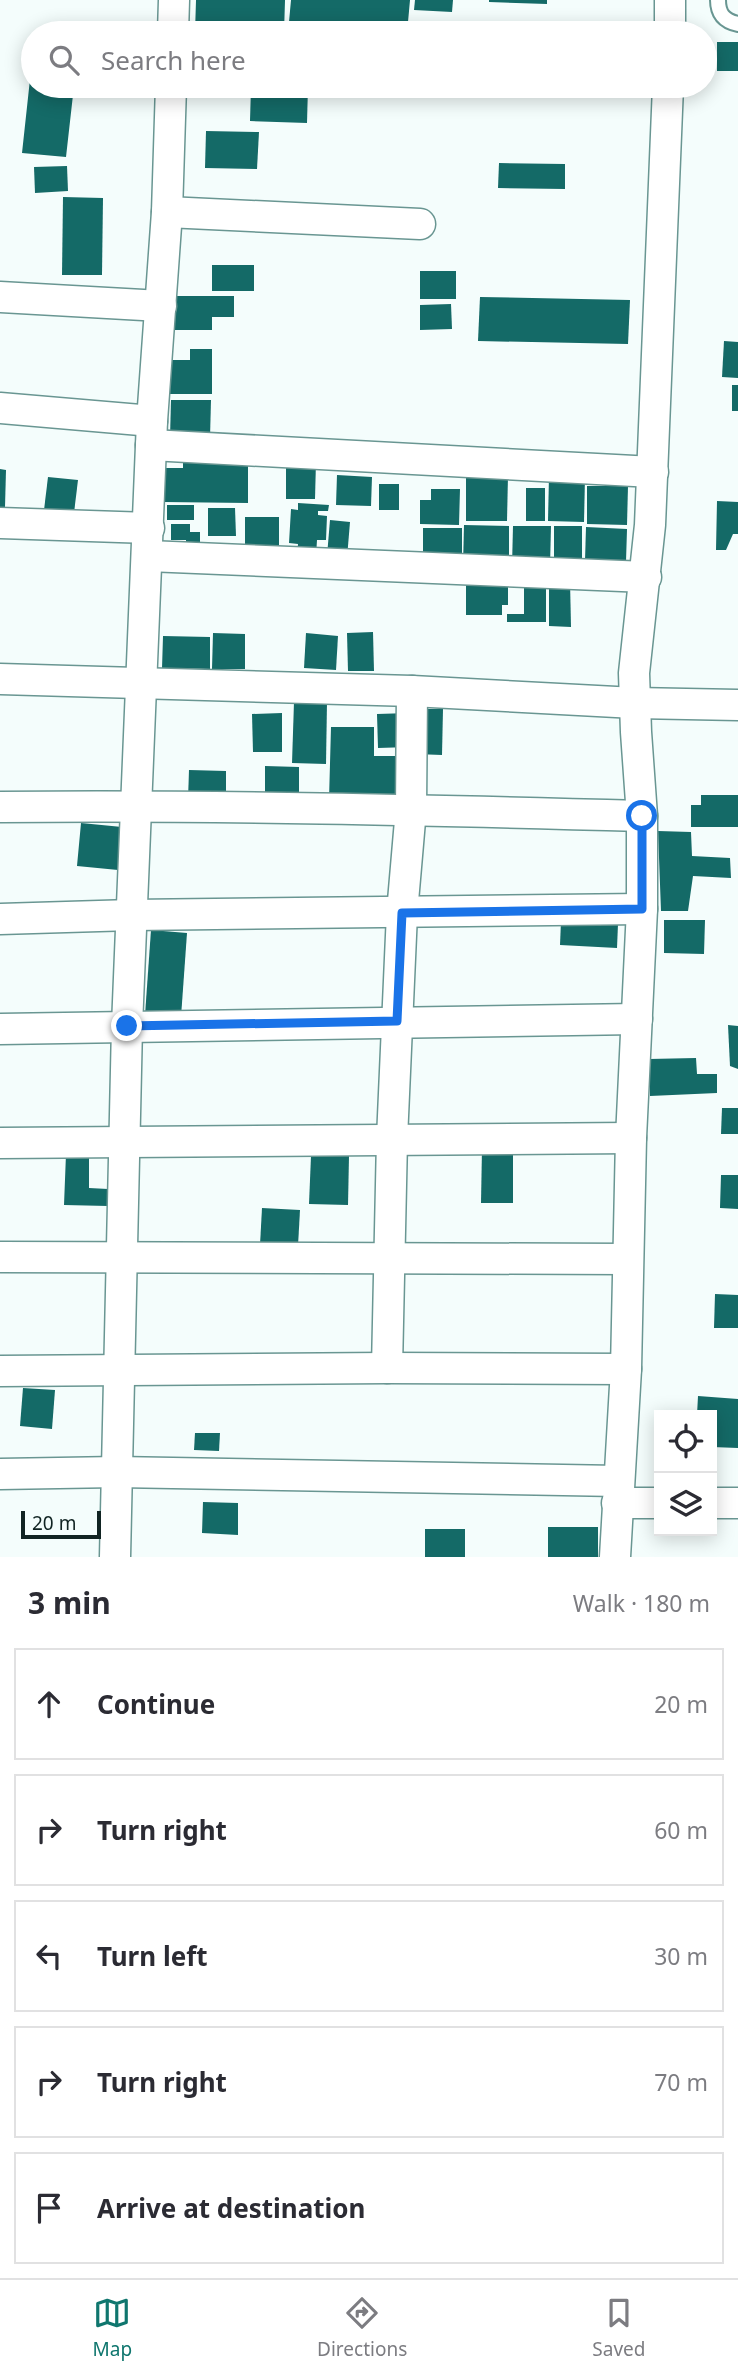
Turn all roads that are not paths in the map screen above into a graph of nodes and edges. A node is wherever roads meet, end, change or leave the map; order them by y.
1 (174, 0) edge
2 (670, 0) edge
3 (718, 0) edge
4 (173, 21) edge
5 (670, 21) edge
6 (738, 24) edge
7 (171, 98) edge
8 (668, 98) edge
9 (167, 212) junction
10 (420, 224) dead end
11 (0, 296) edge
12 (161, 306) junction
13 (0, 408) edge
14 (152, 433) junction
15 (653, 472) junction
16 (0, 523) edge
17 (148, 542) junction
18 (646, 578) junction
19 (0, 679) edge
20 (142, 683) junction
21 (412, 691) junction
22 (635, 703) junction
23 (738, 705) edge
24 (137, 806) junction
25 (0, 807) edge
26 (411, 809) junction
27 (642, 816) junction
28 (642, 909) junction
29 (402, 913) junction
30 (132, 915) junction
31 (0, 919) edge
32 (637, 1019) junction
33 (397, 1021) junction
34 (127, 1026) junction
35 (0, 1029) edge
36 (631, 1138) junction
37 (392, 1139) junction
38 (124, 1141) junction
39 (0, 1143) edge
40 (121, 1256) junction
41 (0, 1257) edge
42 (389, 1259) junction
43 (627, 1259) junction
44 (387, 1368) junction
45 (626, 1369) junction
46 (118, 1370) junction
47 (0, 1371) edge
48 (117, 1472) junction
49 (0, 1474) edge
50 (618, 1492) junction
51 (654, 1502) edge
52 (717, 1503) edge
53 (738, 1503) edge
54 (115, 1557) edge
55 (615, 1557) edge

1 - 4 street
2 - 5 street
3 - 6 lane
7 - 9 street
8 - 15 street
9 - 10 street
9 - 12 street
11 - 12 street
12 - 14 street
13 - 14 street
14 - 15 street
14 - 17 street
15 - 18 street
16 - 17 street
17 - 18 street
17 - 20 street
18 - 22 street
19 - 20 street
20 - 21 street
20 - 24 street
21 - 22 street
21 - 26 street
22 - 23 street
22 - 27 street
24 - 25 street
24 - 26 street
24 - 30 street
26 - 27 street
26 - 29 street
27 - 28 street
28 - 29 street
28 - 32 street
29 - 30 street
29 - 33 street
30 - 31 street
30 - 34 street
32 - 33 street
32 - 36 street
33 - 34 street
33 - 37 street
34 - 35 street
34 - 38 street
36 - 37 street
36 - 43 street
37 - 38 street
37 - 42 street
38 - 39 street
38 - 40 street
40 - 41 street
40 - 42 street
40 - 46 street
42 - 43 street
42 - 44 street
43 - 45 street
44 - 45 street
44 - 46 street
45 - 50 street
46 - 47 street
46 - 48 street
48 - 49 street
48 - 50 street
48 - 54 street
50 - 51 street
50 - 55 street
52 - 53 street

